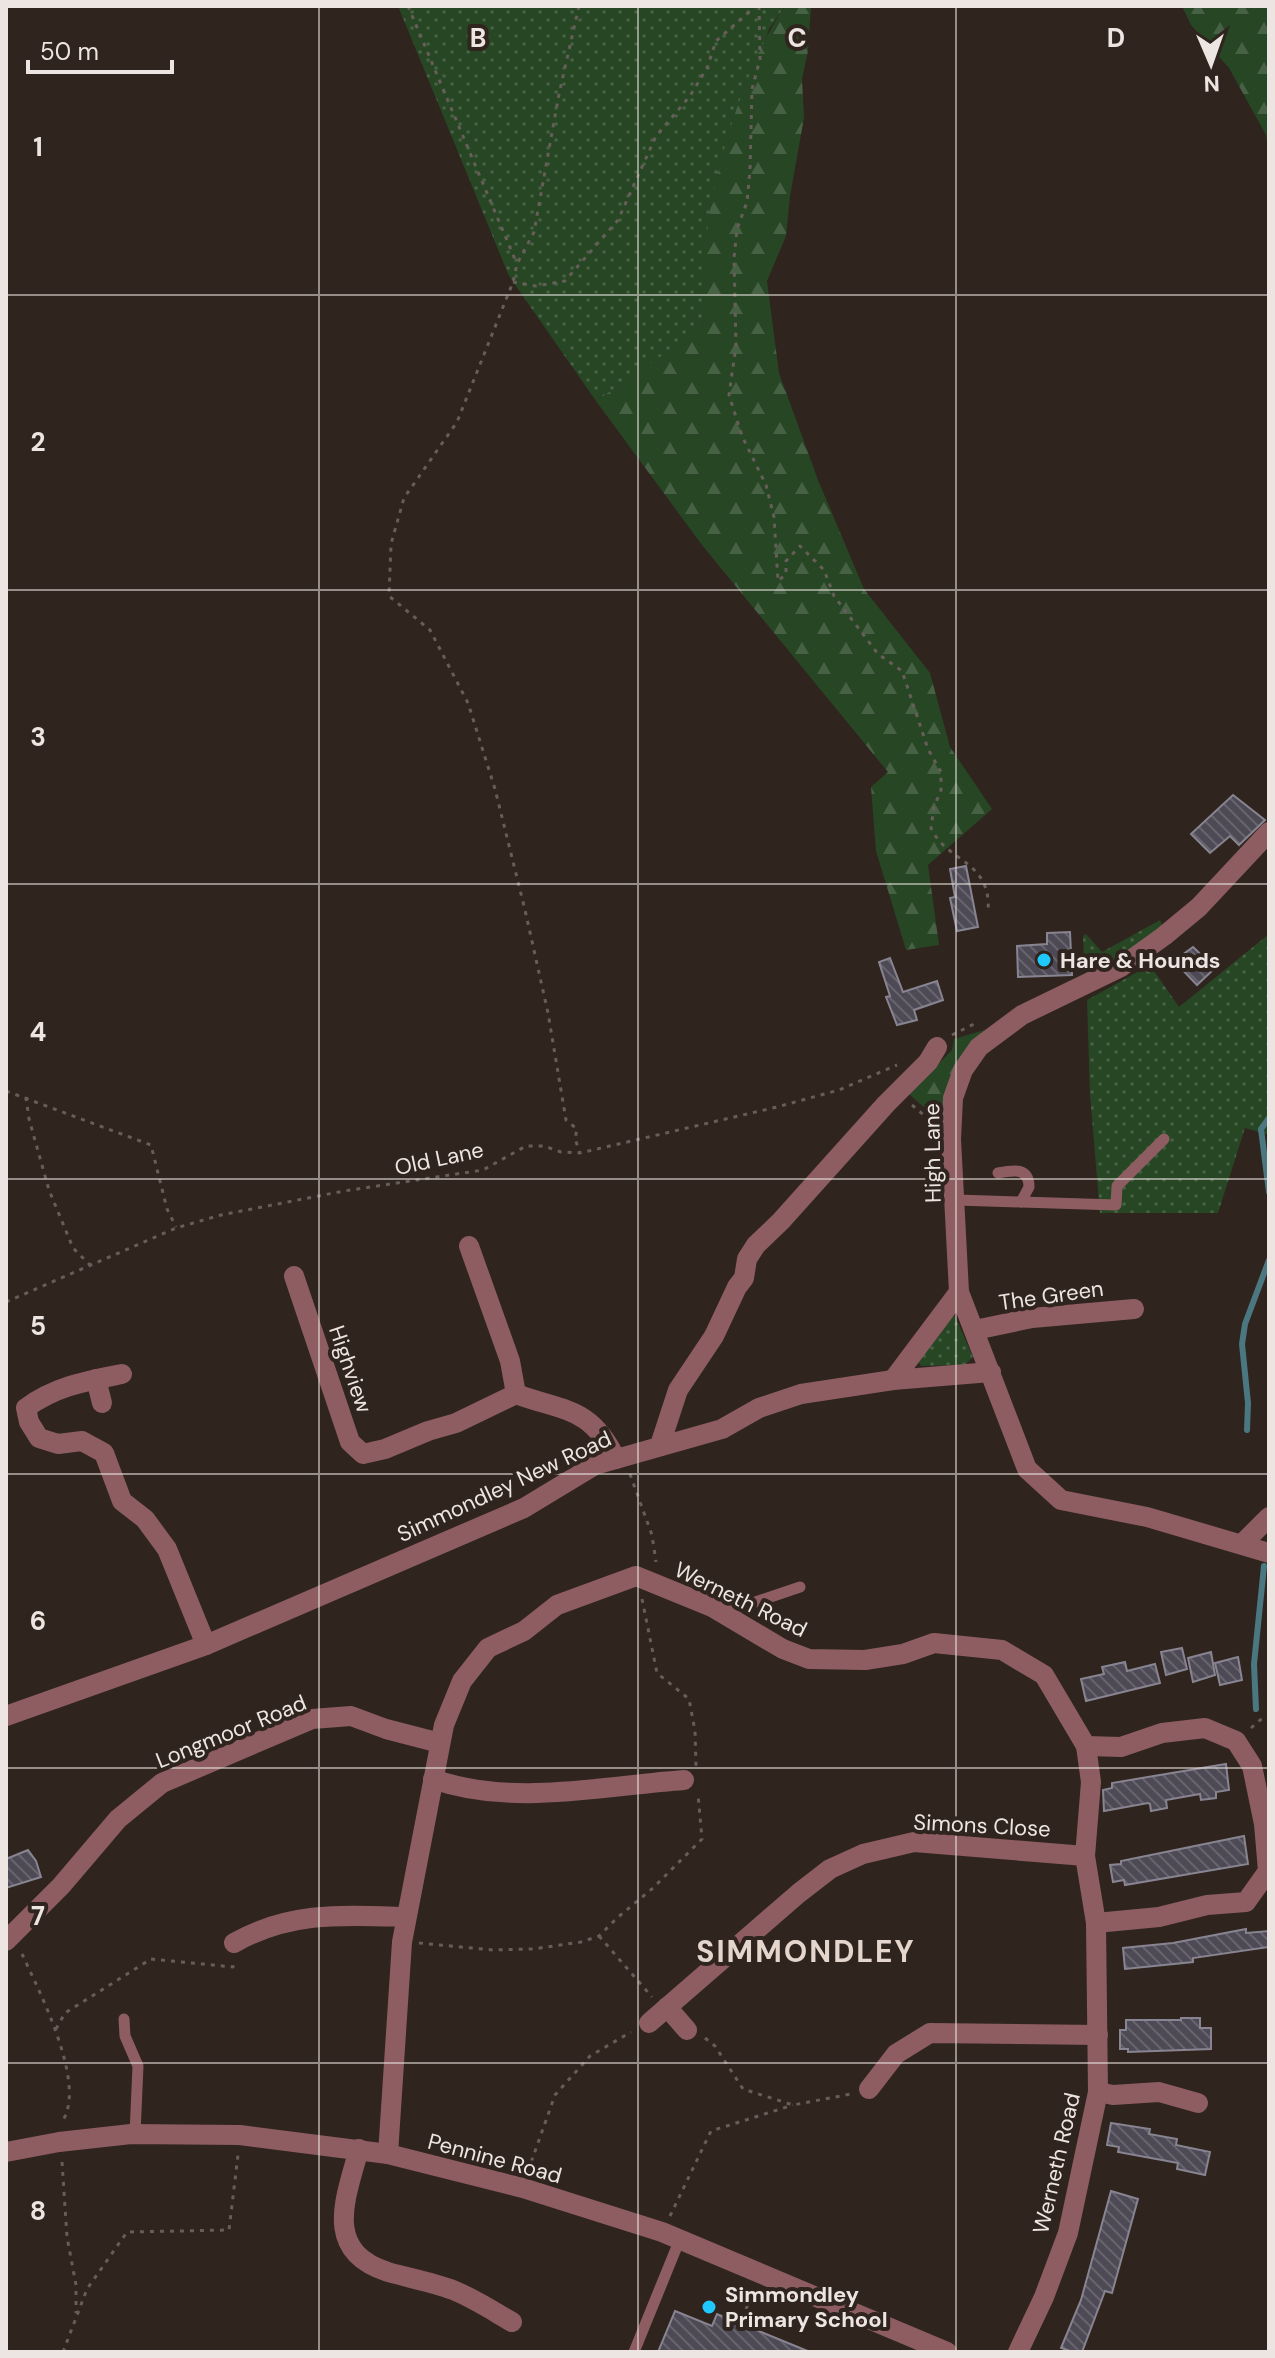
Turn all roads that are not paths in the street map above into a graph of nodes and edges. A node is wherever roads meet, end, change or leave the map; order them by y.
1 (1269, 832) edge
2 (937, 1047) road end
3 (1164, 1139) dead end
4 (998, 1173) dead end
5 (956, 1200) junction
6 (1021, 1202) junction
7 (469, 1246) dead end
8 (294, 1276) dead end
9 (959, 1292) junction
10 (1134, 1309) dead end
11 (975, 1330) junction
12 (991, 1372) junction
13 (122, 1374) dead end
14 (96, 1379) junction
15 (893, 1380) junction
16 (516, 1394) junction
17 (102, 1403) dead end
18 (16, 1407) edge
19 (660, 1445) junction
20 (620, 1457) junction
21 (1269, 1517) edge
22 (1242, 1544) junction
23 (1269, 1553) edge
24 (800, 1587) dead end
25 (722, 1613) junction
26 (206, 1645) junction
27 (6, 1716) edge
28 (440, 1743) junction
29 (1086, 1746) junction
30 (433, 1779) junction
31 (693, 1780) road end
32 (1085, 1856) junction
33 (406, 1917) junction
34 (1096, 1923) junction
35 (10, 1938) edge
36 (234, 1943) road end
37 (124, 2019) dead end
38 (687, 2030) road end
39 (1098, 2035) junction
40 (869, 2089) road end
41 (1098, 2092) junction
42 (1198, 2103) dead end
43 (135, 2134) junction
44 (359, 2149) junction
45 (6, 2152) edge
46 (388, 2154) junction
47 (671, 2236) junction
48 (512, 2322) dead end
49 (920, 2347) edge
50 (634, 2352) edge
51 (947, 2352) edge
52 (1018, 2352) edge

1 - 5 street, High Lane
2 - 19 street
3 - 6 lane
4 - 6 lane
5 - 6 lane
5 - 9 street, High Lane
7 - 16 street
8 - 16 street, Highview
9 - 11 street
9 - 15 street
10 - 11 street, The Green
11 - 12 street
12 - 15 street, Simmondley New Road
12 - 22 street
13 - 14 street
14 - 17 street
14 - 18 street
15 - 19 street, Simmondley New Road
16 - 20 street
18 - 26 street
19 - 20 street, Simmondley New Road
20 - 26 street, Simmondley New Road
21 - 22 street
22 - 23 street
24 - 25 lane
25 - 28 street, Werneth Road
25 - 29 street, Werneth Road
26 - 27 street, Simmondley New Road
28 - 30 street
28 - 35 street, Longmoor Road
29 - 32 street, Werneth Road
29 - 34 street
30 - 31 street
30 - 33 street
32 - 34 street, Werneth Road
32 - 38 street, Simons Close
33 - 36 street
33 - 46 street
34 - 39 street, Werneth Road
37 - 43 lane
39 - 40 street
39 - 41 street, Werneth Road
41 - 42 street
41 - 52 street, Werneth Road
43 - 44 street, Pennine Road
43 - 45 street, Pennine Road
44 - 46 street, Pennine Road
44 - 48 street
46 - 47 street, Pennine Road
47 - 49 street, Pennine Road
47 - 50 lane
49 - 51 street, Pennine Road

